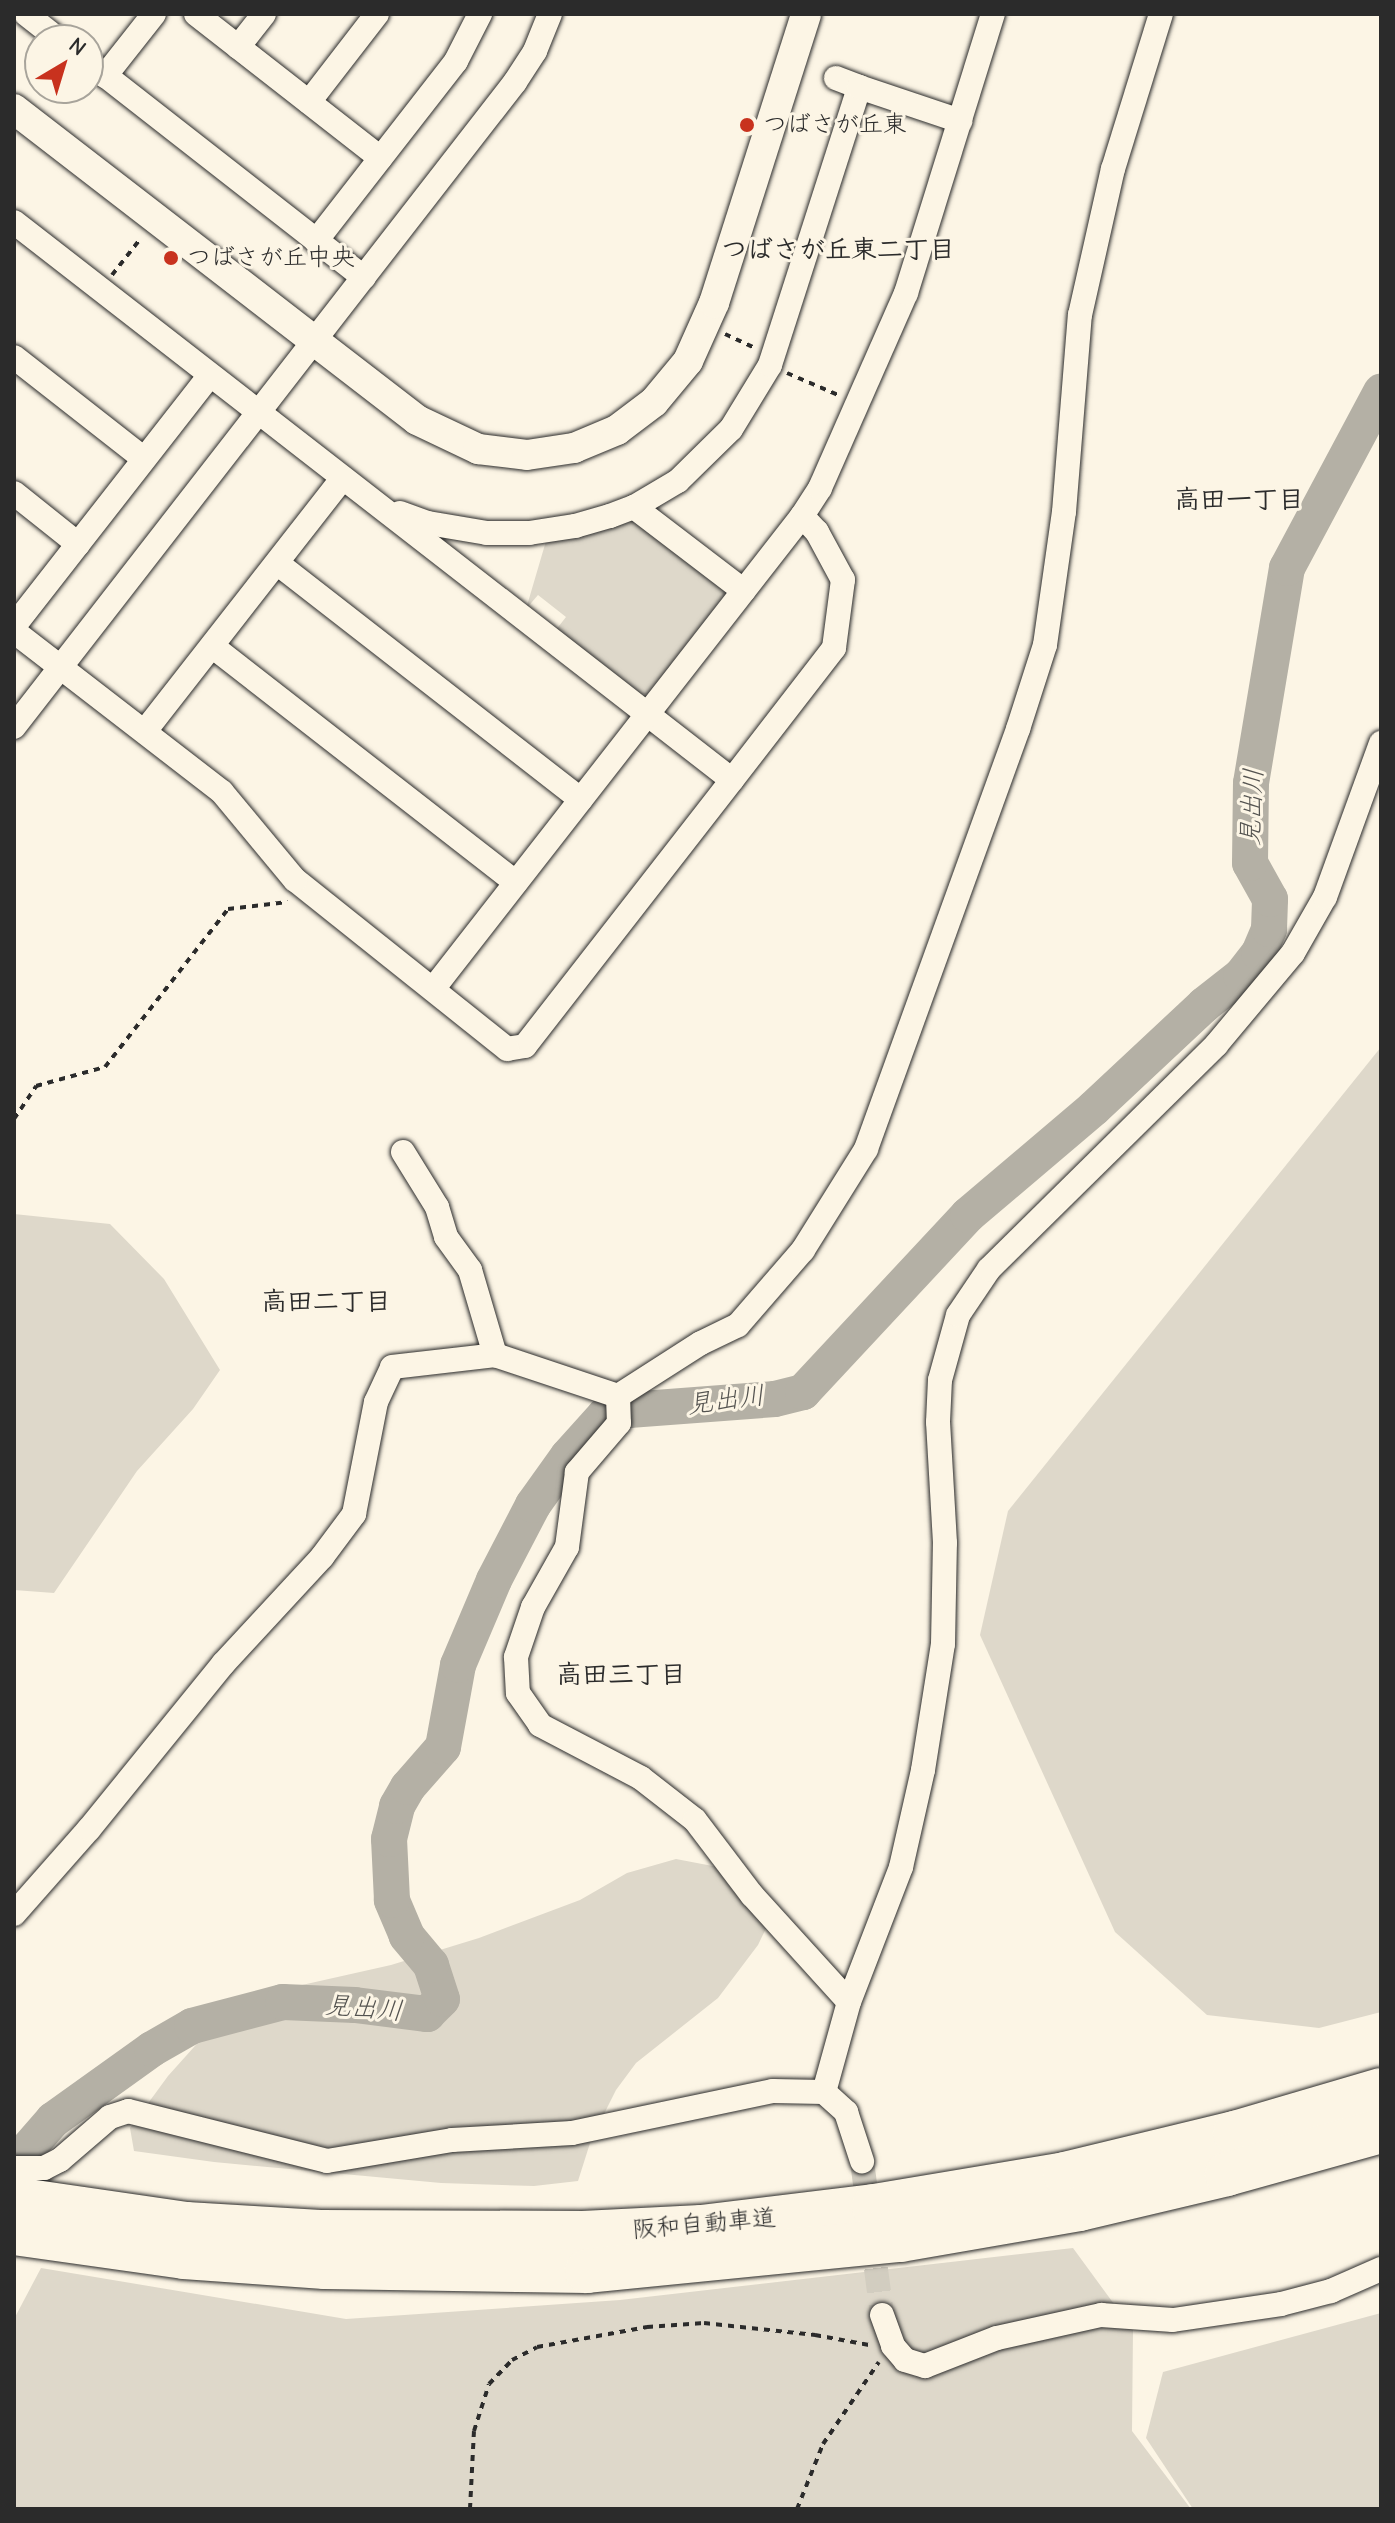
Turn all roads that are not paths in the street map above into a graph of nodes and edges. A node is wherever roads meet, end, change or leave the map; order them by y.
1 (154, 14) edge
2 (196, 14) edge
3 (264, 14) edge
4 (377, 14) edge
5 (480, 14) edge
6 (550, 14) edge
7 (806, 14) edge
8 (1161, 14) edge
9 (988, 15) edge
10 (238, 47) junction
11 (104, 62) edge
12 (104, 74) edge
13 (309, 102) junction
14 (14, 109) edge
15 (960, 121) junction
16 (380, 158) junction
17 (14, 222) edge
18 (316, 241) junction
19 (364, 278) junction
20 (315, 342) junction
21 (14, 357) edge
22 (210, 375) junction
23 (260, 413) junction
24 (144, 459) junction
25 (343, 478) junction
26 (14, 493) edge
27 (376, 503) junction
28 (634, 507) junction
29 (802, 516) junction
30 (78, 544) junction
31 (277, 563) junction
32 (744, 591) junction
33 (14, 629) edge
34 (212, 646) junction
35 (61, 668) junction
36 (648, 715) junction
37 (14, 727) edge
38 (145, 731) junction
39 (1381, 743) edge
40 (732, 780) junction
41 (581, 800) junction
42 (516, 883) junction
43 (433, 989) junction
44 (403, 1152) dead end
45 (495, 1355) junction
46 (618, 1396) junction
47 (14, 1914) edge
48 (849, 2002) junction
49 (1381, 2090) edge
50 (824, 2092) junction
51 (1381, 2131) edge
52 (862, 2161) tunnel mouth
53 (14, 2168) edge
54 (14, 2199) edge
55 (14, 2233) edge
56 (185, 2240) junction
57 (1381, 2269) edge
58 (882, 2315) tunnel mouth

1 - 11 street
2 - 10 street
3 - 10 street
4 - 13 street
5 - 16 street
6 - 19 street
7 - 20 street
8 - 46 street
9 - 15 street
10 - 13 street
12 - 18 street
13 - 16 street
14 - 20 street
15 - 28 street
15 - 29 street
16 - 18 street
17 - 22 street
18 - 19 street
19 - 20 street
20 - 23 street
21 - 24 street
22 - 23 street
22 - 24 street
23 - 25 street
23 - 35 street
24 - 30 street
25 - 27 street
25 - 31 street
26 - 30 street
27 - 28 street
27 - 36 street
28 - 32 street
29 - 32 street
29 - 40 street
30 - 33 street
31 - 34 street
31 - 41 street
32 - 36 street
33 - 35 street
34 - 38 street
34 - 42 street
35 - 37 street
35 - 38 street
36 - 40 street
36 - 41 street
38 - 43 street
39 - 48 street
40 - 43 street
41 - 42 street
42 - 43 street
44 - 45 street
45 - 46 street
45 - 47 street
46 - 48 street
48 - 50 street
49 - 56 highway, 阪和自動車道
50 - 52 street
50 - 53 street
51 - 56 highway, 阪和自動車道
54 - 56 highway, 阪和自動車道
55 - 56 highway, 阪和自動車道
57 - 58 street

